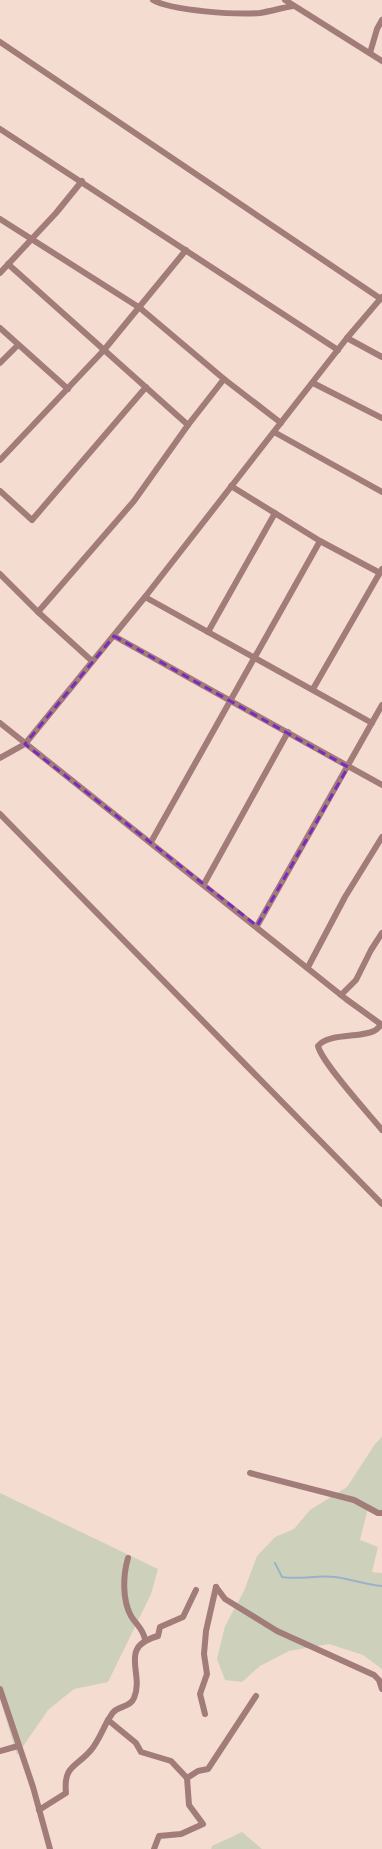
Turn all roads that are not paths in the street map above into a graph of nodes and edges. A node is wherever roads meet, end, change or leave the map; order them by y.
1 (153, 0) edge
2 (285, 0) edge
3 (293, 6) junction
4 (382, 20) edge
5 (0, 42) edge
6 (370, 53) junction
7 (382, 60) edge
8 (0, 129) edge
9 (82, 181) junction
10 (0, 219) edge
11 (30, 240) junction
12 (186, 250) junction
13 (8, 264) junction
14 (0, 273) edge
15 (381, 298) edge
16 (140, 308) junction
17 (0, 328) edge
18 (347, 338) junction
19 (18, 345) junction
20 (104, 350) junction
21 (338, 350) junction
22 (382, 357) edge
23 (0, 363) edge
24 (224, 379) junction
25 (313, 383) junction
26 (146, 387) junction
27 (68, 389) junction
28 (382, 418) edge
29 (281, 423) junction
30 (188, 424) junction
31 (274, 432) junction
32 (0, 460) edge
33 (231, 486) junction
34 (0, 490) edge
35 (382, 492) edge
36 (275, 513) junction
37 (320, 541) junction
38 (381, 571) edge
39 (0, 574) edge
40 (145, 597) junction
41 (38, 612) junction
42 (208, 632) junction
43 (114, 636) junction
44 (253, 658) junction
45 (92, 661) junction
46 (313, 689) junction
47 (231, 700) junction
48 (382, 705) edge
49 (0, 723) edge
50 (372, 723) junction
51 (288, 732) junction
52 (25, 744) junction
53 (0, 758) edge
54 (348, 767) junction
55 (382, 785) edge
56 (0, 814) edge
57 (382, 837) edge
58 (151, 842) junction
59 (204, 884) junction
60 (257, 926) junction
61 (382, 933) edge
62 (308, 967) junction
63 (341, 994) junction
64 (382, 1025) edge
65 (382, 1130) edge
66 (382, 1204) edge
67 (250, 1473) dead end
68 (382, 1513) edge
69 (128, 1558) dead end
70 (196, 1590) dead end
71 (145, 1640) junction
72 (0, 1689) edge
73 (382, 1689) edge
74 (256, 1696) dead end
75 (205, 1714) dead end
76 (108, 1720) junction
77 (18, 1746) junction
78 (0, 1751) edge
79 (187, 1778) junction
80 (39, 1810) junction
81 (50, 1849) edge
82 (154, 1849) edge

1 - 3 street
2 - 3 street
3 - 6 street
4 - 6 street
5 - 15 street
6 - 7 street
8 - 9 street
9 - 11 street
9 - 12 street
10 - 11 street
11 - 13 street
11 - 16 street
12 - 16 street
12 - 21 street
13 - 14 street
13 - 20 street
15 - 18 street
16 - 20 street
16 - 24 street
17 - 19 street
18 - 21 street
18 - 22 street
19 - 23 street
19 - 27 street
20 - 26 street
20 - 27 street
21 - 25 street
24 - 29 street
24 - 30 street
25 - 28 street
25 - 29 street
26 - 30 street
26 - 34 street
27 - 32 street
29 - 31 street
30 - 41 street
31 - 33 street
31 - 35 street
33 - 36 street
33 - 40 street
36 - 37 street
36 - 42 street
37 - 38 street
37 - 44 street
38 - 46 street
39 - 41 street
40 - 42 street
40 - 43 street
41 - 45 street
42 - 44 street
43 - 45 street
43 - 47 street
44 - 46 street
44 - 47 street
45 - 52 street
46 - 50 street
47 - 51 street
47 - 58 street
48 - 50 street
49 - 52 street
50 - 54 street
51 - 54 street
51 - 59 street
52 - 53 street
52 - 58 street
54 - 55 street
54 - 60 street
56 - 66 street
57 - 62 street
58 - 59 street
59 - 60 street
60 - 62 street
61 - 63 street
62 - 63 street
63 - 64 street
64 - 65 street
67 - 68 street
69 - 71 street
70 - 71 street
71 - 76 street
72 - 77 street
73 - 75 street
74 - 79 street
76 - 79 street
76 - 80 street
77 - 78 street
77 - 80 street
79 - 82 street
80 - 81 street

